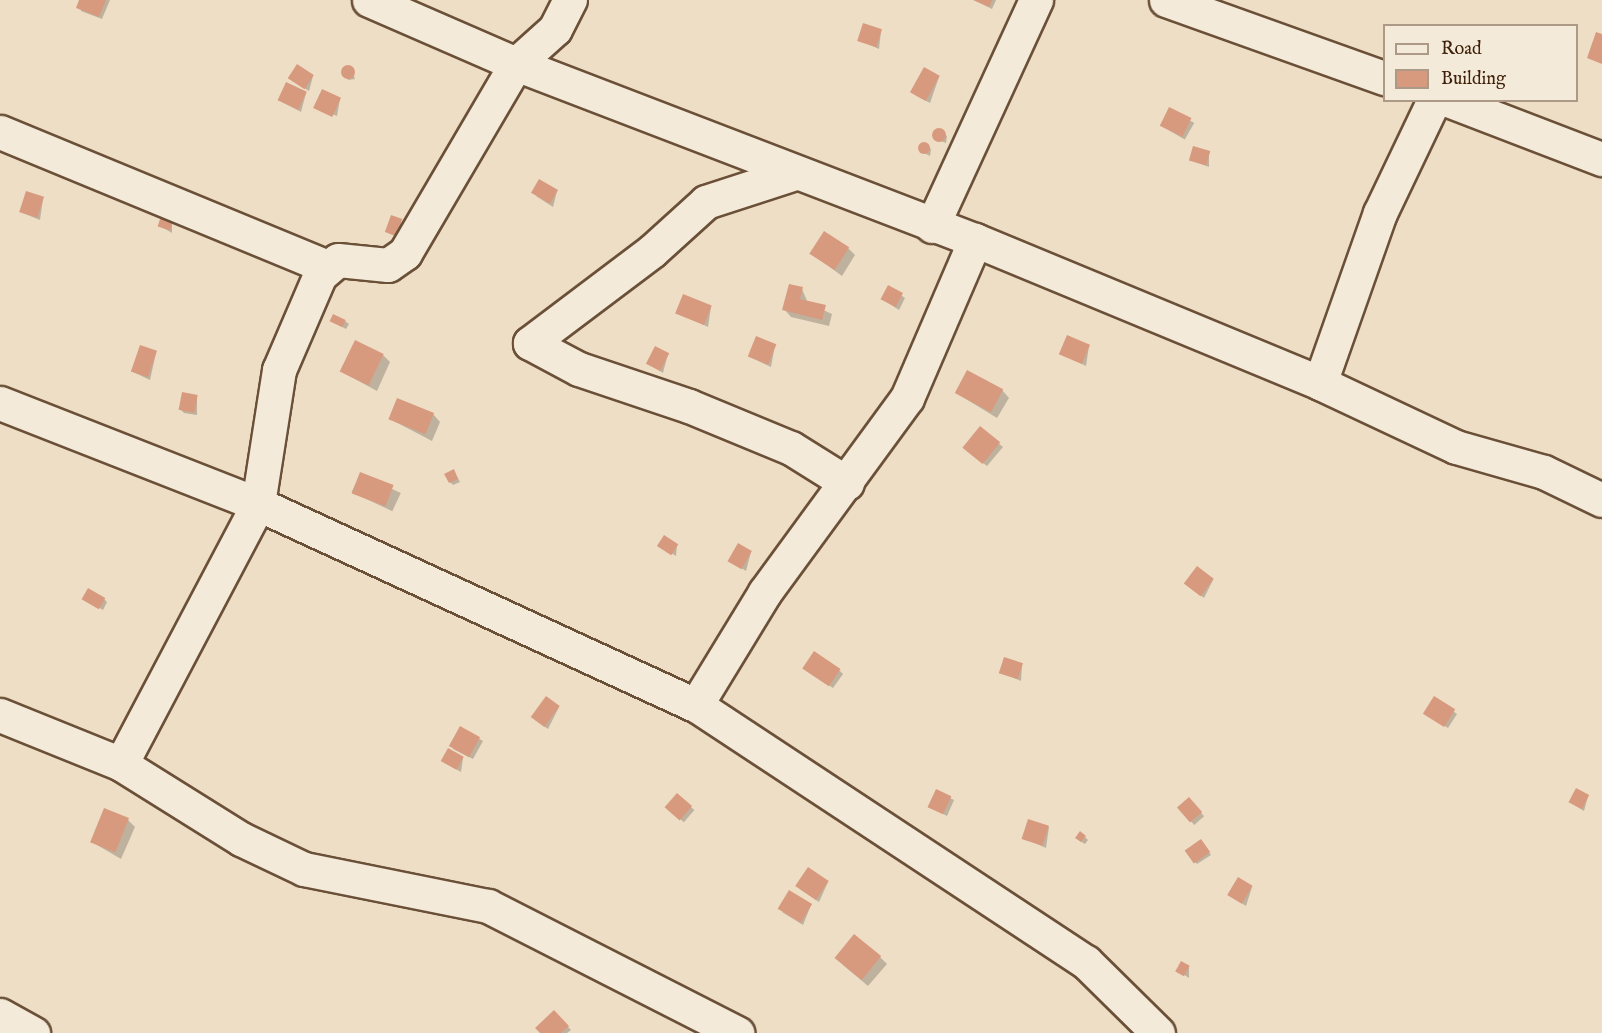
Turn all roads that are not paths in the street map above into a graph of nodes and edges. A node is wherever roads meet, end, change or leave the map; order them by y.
1 (369, 0) edge
2 (570, 0) edge
3 (1036, 0) edge
4 (1166, 0) edge
5 (516, 64) junction
6 (1383, 78) edge
7 (1433, 102) edge
8 (1453, 102) edge
9 (0, 132) edge
10 (1602, 159) edge
11 (795, 173) junction
12 (932, 226) junction
13 (975, 240) junction
14 (327, 267) junction
15 (1320, 383) junction
16 (0, 403) edge
17 (847, 483) junction
18 (1602, 500) edge
19 (258, 504) junction
20 (696, 705) junction
21 (0, 715) edge
22 (121, 764) junction
23 (0, 1015) edge
24 (33, 1033) edge
25 (737, 1033) edge
26 (1158, 1033) edge

1 - 5 street
2 - 5 street
3 - 12 street
4 - 6 street
5 - 11 street
5 - 14 street
7 - 15 street
8 - 10 street
9 - 14 street
11 - 12 street
11 - 17 street
12 - 13 street
13 - 15 street
13 - 17 street
14 - 19 street
15 - 18 street
16 - 19 street
17 - 20 street
19 - 20 street
19 - 22 street
20 - 26 street
21 - 22 street
22 - 25 street
23 - 24 street

